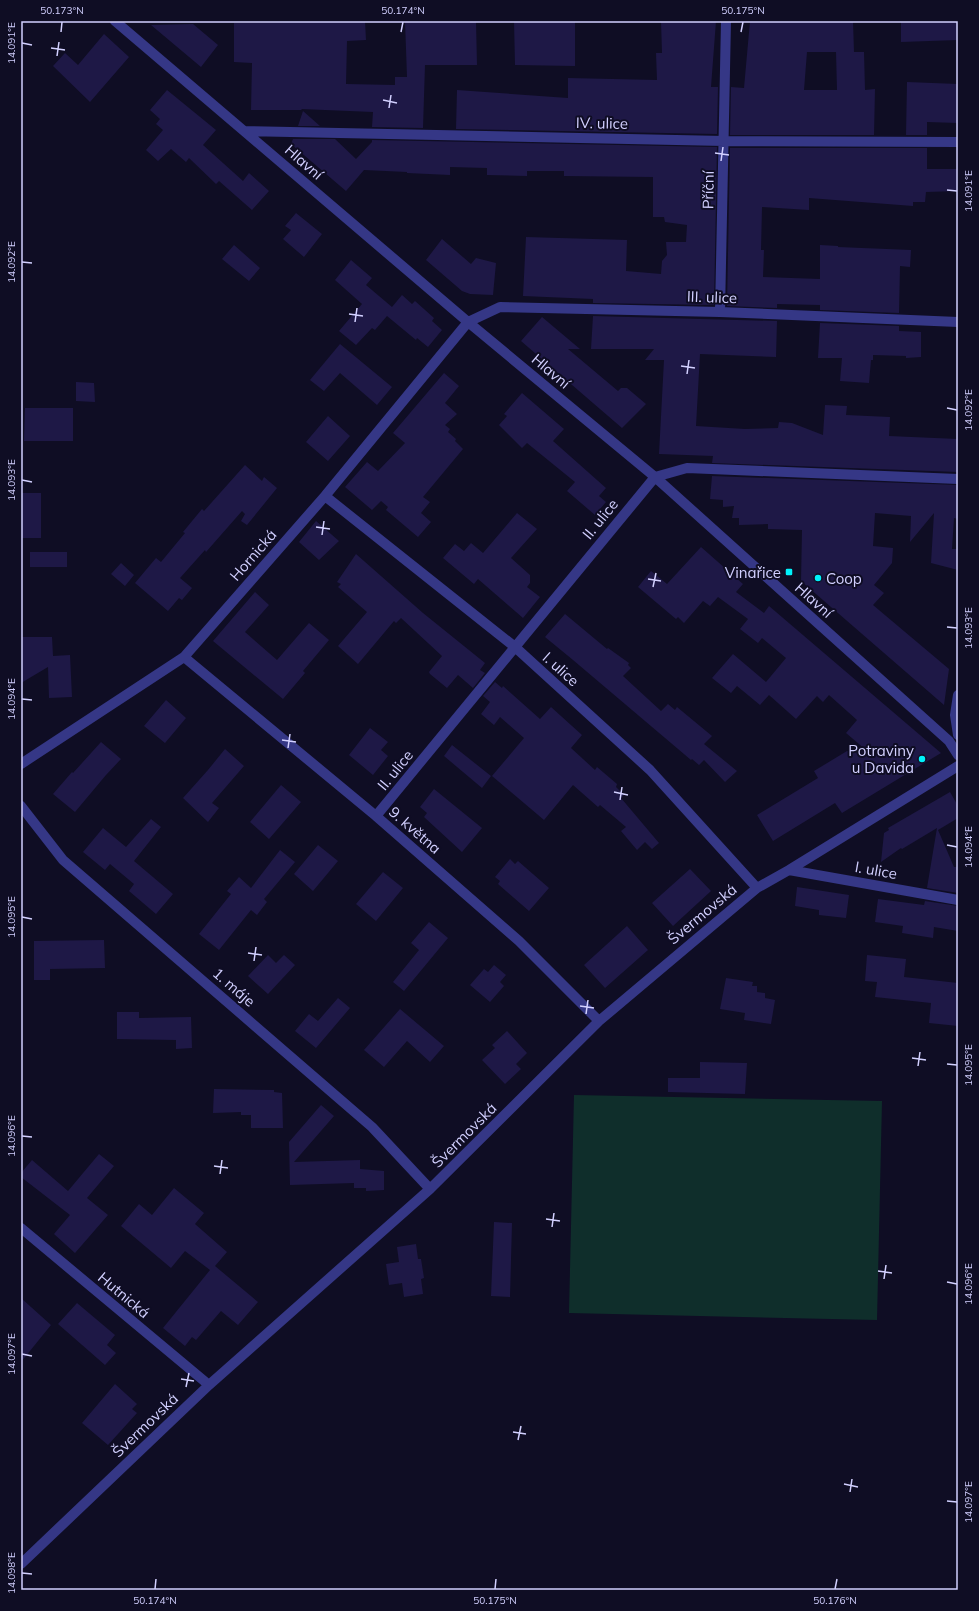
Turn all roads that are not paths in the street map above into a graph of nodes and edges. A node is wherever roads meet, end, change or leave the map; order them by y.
1 (115, 21) edge
2 (726, 21) edge
3 (245, 131) junction
4 (724, 141) junction
5 (958, 142) edge
6 (720, 312) junction
7 (468, 322) junction
8 (958, 322) edge
9 (654, 477) junction
10 (958, 479) edge
11 (325, 496) junction
12 (515, 647) junction
13 (184, 657) junction
14 (958, 695) edge
15 (958, 735) edge
16 (958, 756) edge
17 (21, 764) edge
18 (958, 766) edge
19 (21, 806) edge
20 (376, 816) junction
21 (788, 870) junction
22 (757, 888) junction
23 (958, 900) edge
24 (599, 1021) junction
25 (430, 1189) junction
26 (21, 1228) edge
27 (208, 1385) junction
28 (21, 1564) edge

1 - 3 street, Hlavní
2 - 4 street, Příční
3 - 4 street, IV. ulice
3 - 7 street, Hlavní
4 - 5 street, IV. ulice
4 - 6 street, Příční
6 - 7 street, III. ulice
6 - 8 street, III. ulice
7 - 9 street, Hlavní
7 - 11 street, Hornická
9 - 10 street
9 - 12 street, II. ulice
9 - 16 street, Hlavní
11 - 12 street, I. ulice
11 - 13 street, Hornická
12 - 20 street, II. ulice
12 - 22 street, I. ulice
13 - 17 street, Hornická
13 - 20 street, 9. května
14 - 15 street
18 - 21 street, Švermovská
19 - 25 street, 1. máje
20 - 24 street, 9. května
21 - 22 street, Švermovská
21 - 23 street, I. ulice
22 - 24 street, Švermovská
24 - 25 street, Švermovská
25 - 27 street, Švermovská
26 - 27 street, Hutnická
27 - 28 street, Švermovská

